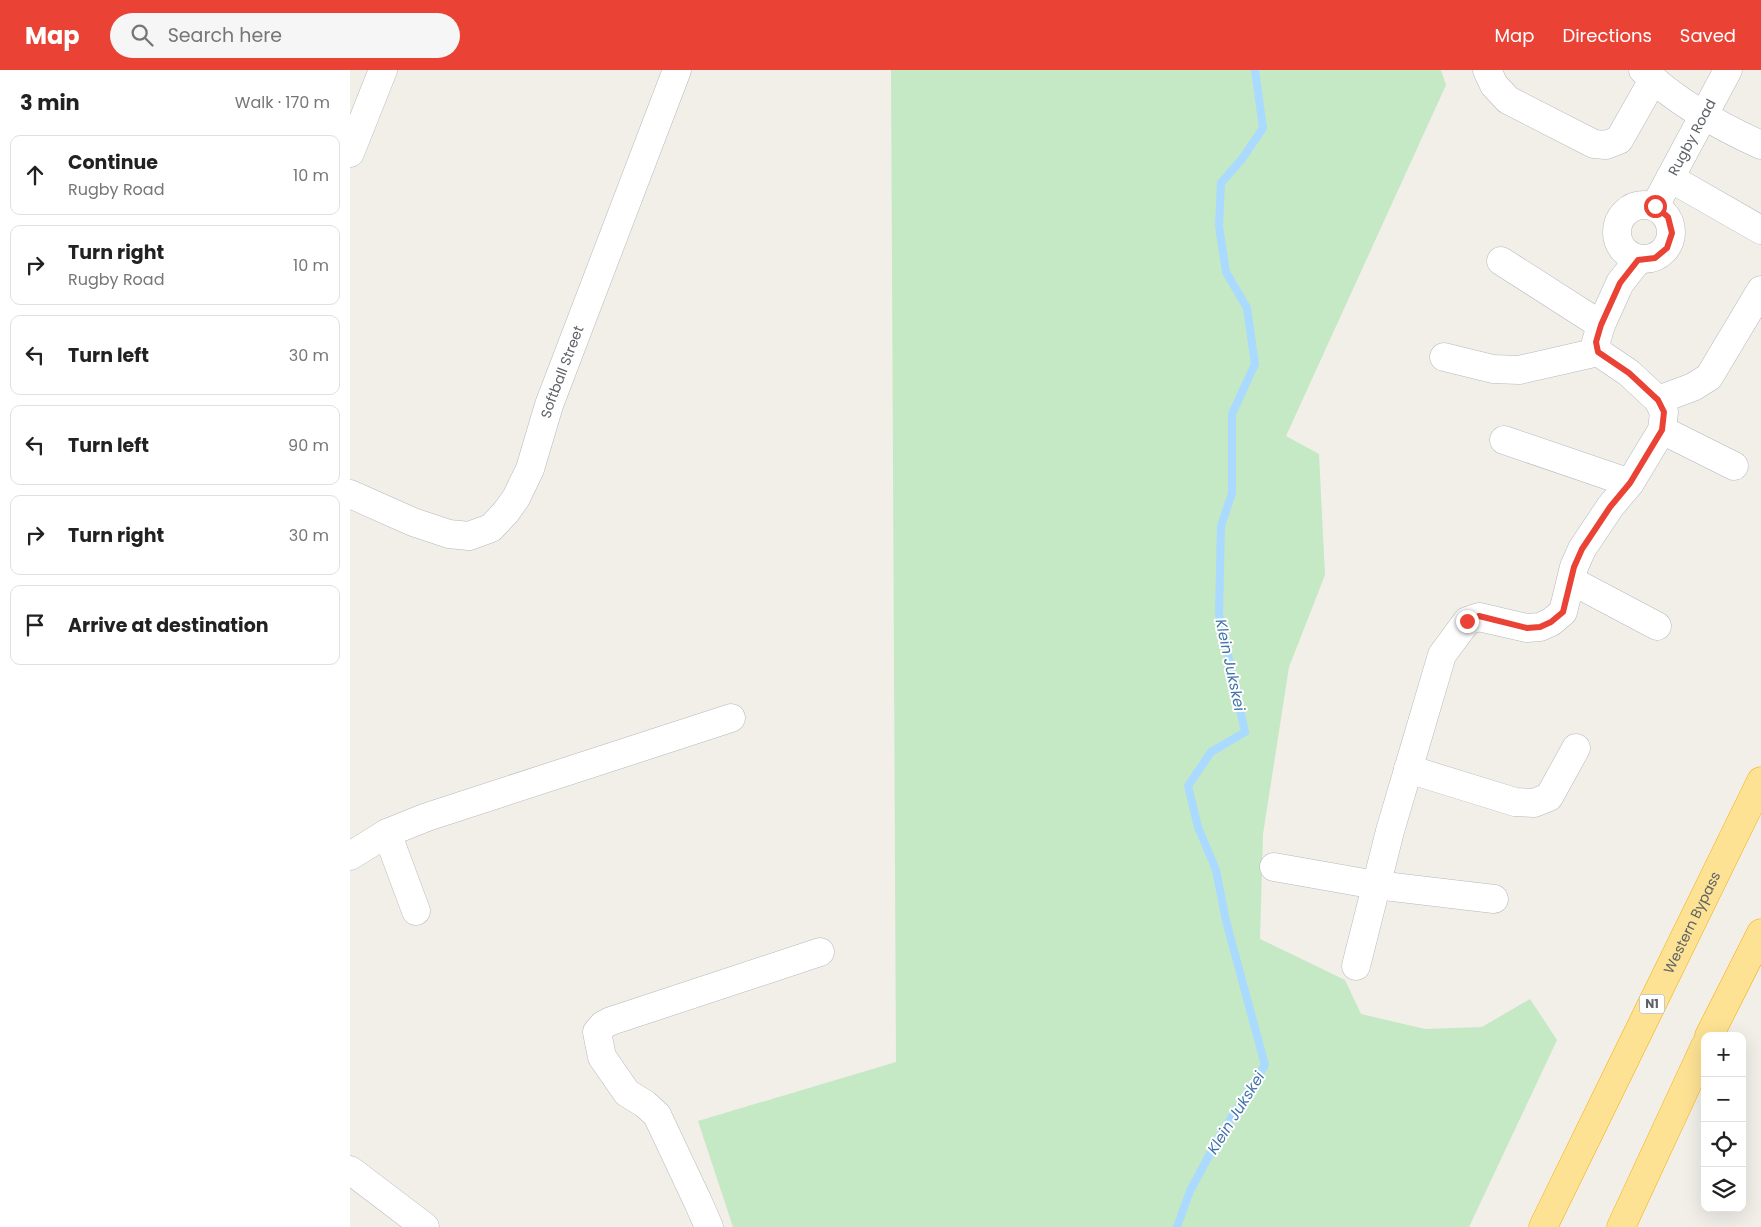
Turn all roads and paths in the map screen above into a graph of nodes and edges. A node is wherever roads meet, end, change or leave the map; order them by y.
1 (383, 70) edge
2 (677, 70) edge
3 (1487, 70) edge
4 (1728, 70) edge
5 (1648, 75) edge
6 (1703, 116) junction
7 (1761, 145) edge
8 (350, 153) edge
9 (1670, 178) junction
10 (1655, 206) junction
11 (1761, 230) edge
12 (1638, 260) junction
13 (1501, 261) dead end
14 (1761, 290) edge
15 (1601, 325) junction
16 (1598, 352) junction
17 (1444, 357) dead end
18 (1658, 400) junction
19 (1662, 430) junction
20 (1504, 440) dead end
21 (1734, 466) dead end
22 (1630, 483) junction
23 (350, 494) edge
24 (1572, 581) junction
25 (1657, 626) dead end
26 (731, 718) dead end
27 (1576, 748) dead end
28 (1408, 769) junction
29 (1761, 781) edge
30 (387, 833) junction
31 (350, 856) edge
32 (1274, 867) dead end
33 (1376, 885) junction
34 (1494, 899) dead end
35 (416, 911) dead end
36 (1761, 933) edge
37 (820, 952) dead end
38 (1356, 966) dead end
39 (1712, 1032) edge
40 (1701, 1055) edge
41 (350, 1170) edge
42 (425, 1227) edge
43 (708, 1227) edge
44 (1543, 1227) edge
45 (1621, 1227) edge

1 - 8 street
2 - 23 street, Softball Street
3 - 5 street
4 - 6 street, Rugby Road
5 - 6 street
6 - 7 street
6 - 9 street, Rugby Road
9 - 10 street, Rugby Road
9 - 11 street
10 - 12 street
10 - 12 street
12 - 15 street
13 - 15 street
14 - 18 street
15 - 16 street
16 - 17 street
16 - 18 street
18 - 19 street
19 - 21 street
19 - 22 street
20 - 22 street
22 - 24 street
24 - 25 street
24 - 28 street
26 - 30 street
27 - 28 street
28 - 33 street
29 - 44 highway, Western Bypass / N1
30 - 31 street
30 - 35 street
32 - 33 street
33 - 34 street
33 - 38 street
36 - 39 highway
37 - 43 street
40 - 45 highway
41 - 42 street

